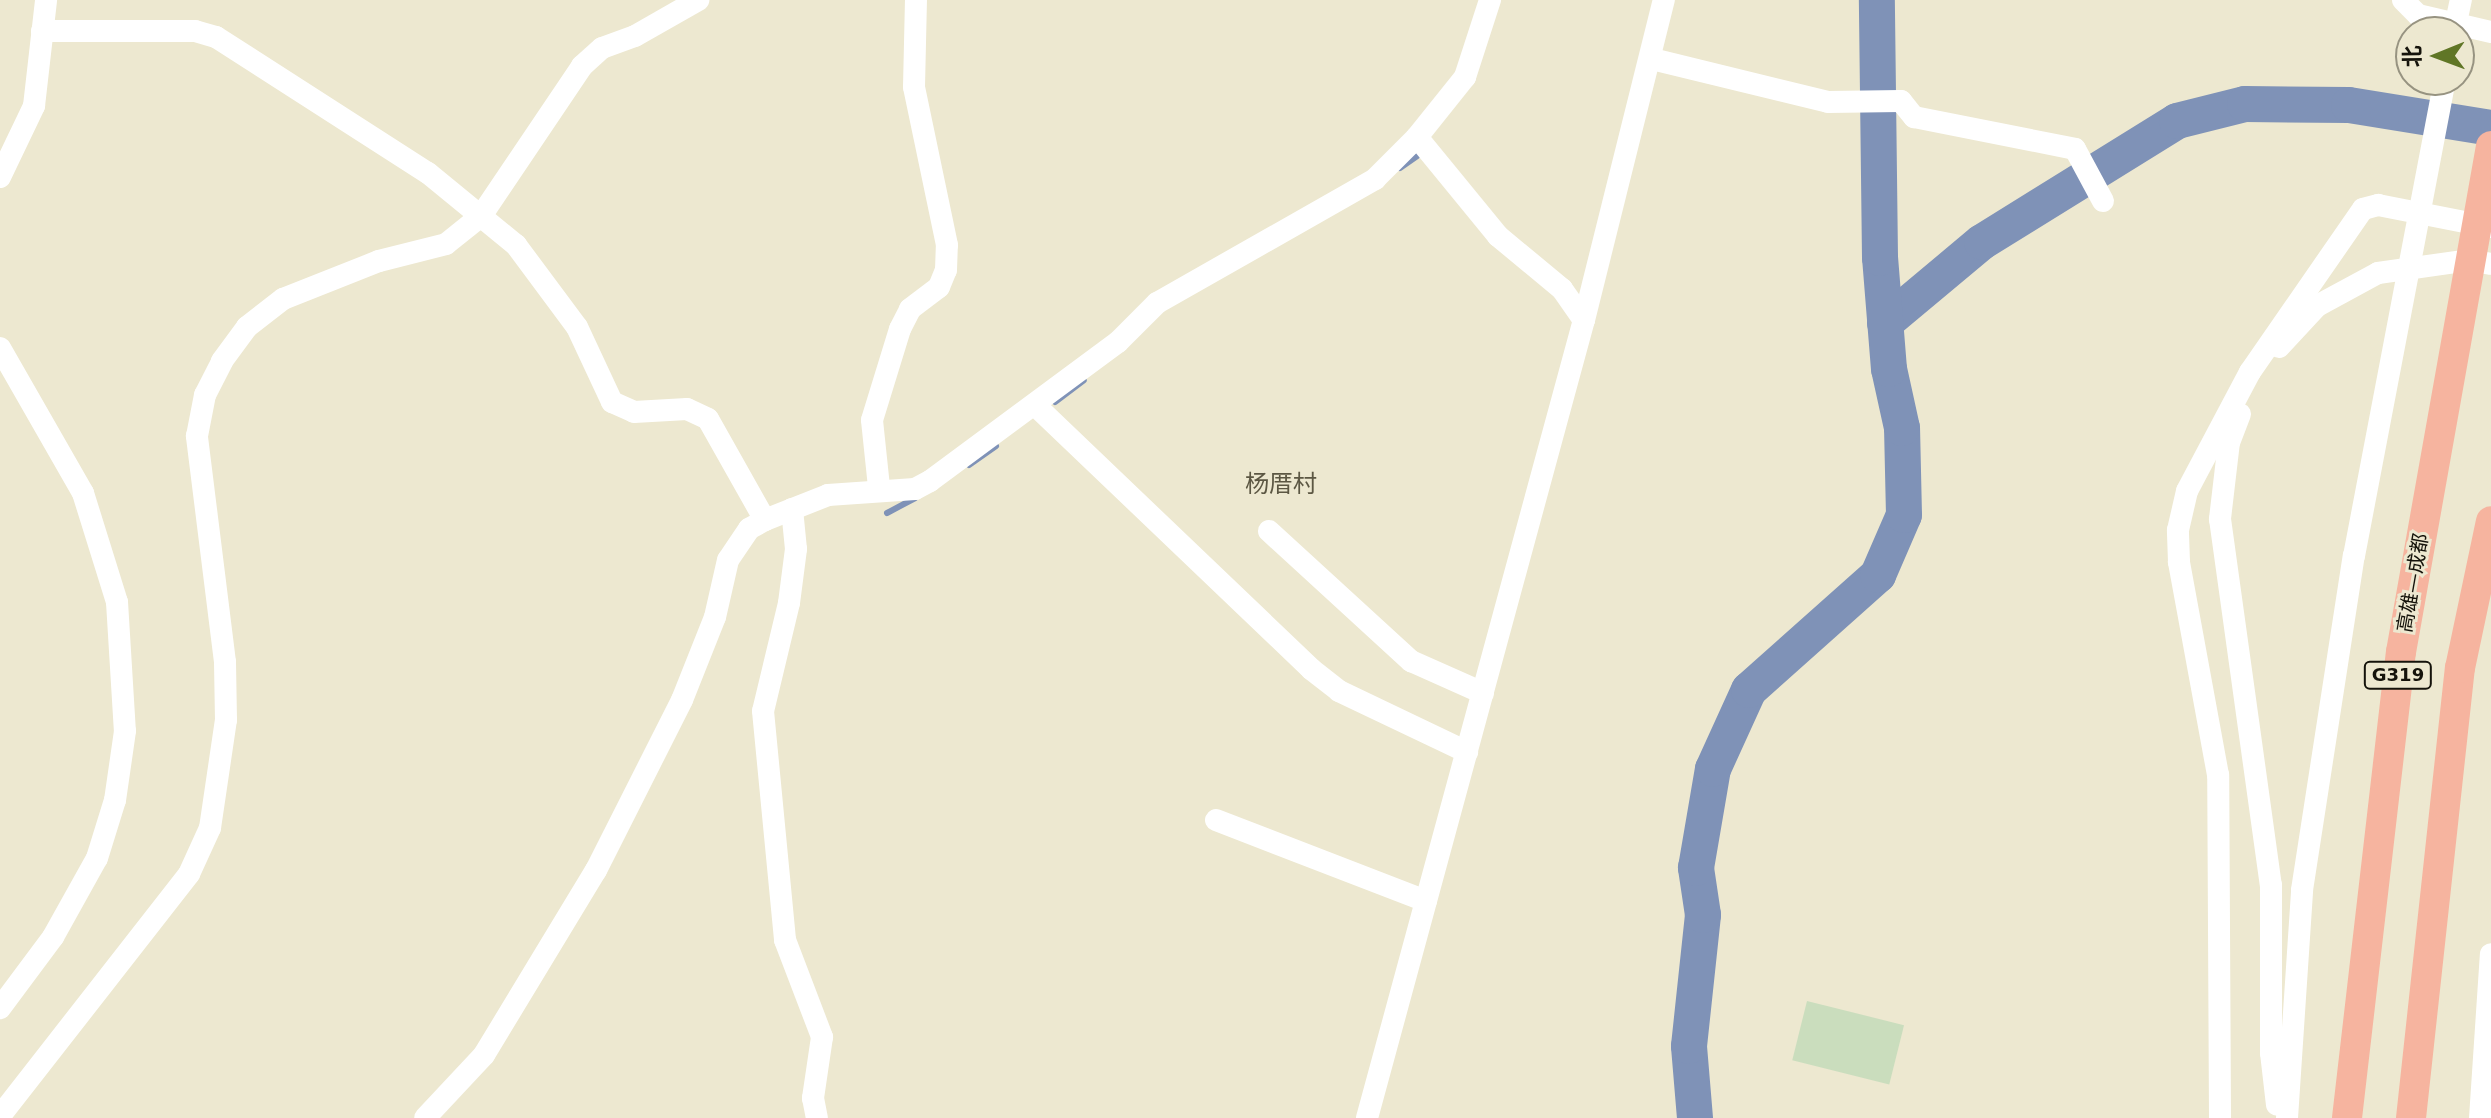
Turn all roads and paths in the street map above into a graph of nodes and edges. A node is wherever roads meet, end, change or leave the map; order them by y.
1 (46, 0) edge
2 (698, 0) edge
3 (916, 0) edge
4 (1490, 0) edge
5 (1664, 0) edge
6 (2403, 0) edge
7 (42, 31) junction
8 (2491, 32) edge
9 (1652, 59) junction
10 (2442, 96) edge
11 (1417, 137) junction
12 (2491, 146) edge
13 (0, 177) edge
14 (2103, 201) dead end
15 (481, 216) junction
16 (2483, 232) edge
17 (2491, 264) edge
18 (1584, 320) junction
19 (0, 348) edge
20 (1036, 406) junction
21 (879, 487) junction
22 (792, 509) junction
23 (765, 520) junction
24 (2491, 521) edge
25 (1269, 531) dead end
26 (1483, 693) junction
27 (1467, 752) junction
28 (1216, 820) dead end
29 (1426, 901) junction
30 (2491, 954) edge
31 (0, 1008) edge
32 (0, 1116) edge
33 (425, 1118) edge
34 (817, 1118) edge
35 (1367, 1118) edge
36 (2220, 1118) edge
37 (2279, 1118) edge
38 (2287, 1118) edge
39 (2347, 1118) edge
40 (2411, 1118) edge
41 (2480, 1118) edge

1 - 7 street
2 - 15 street
3 - 21 street
4 - 11 street
5 - 9 street
6 - 8 street
7 - 13 street
7 - 15 street
9 - 14 street
9 - 18 street
10 - 38 street
11 - 18 street
11 - 20 street
12 - 16 highway, 高雄—成都 / G319
15 - 23 street
15 - 32 street
16 - 36 street
16 - 39 highway, 高雄—成都 / G319
17 - 37 street
18 - 26 street
19 - 31 street
20 - 21 street
20 - 27 street
21 - 22 street
22 - 23 street
22 - 34 street
23 - 33 street
24 - 40 highway, G319
25 - 26 street
26 - 27 street
27 - 29 street
28 - 29 street
29 - 35 street
30 - 41 street

